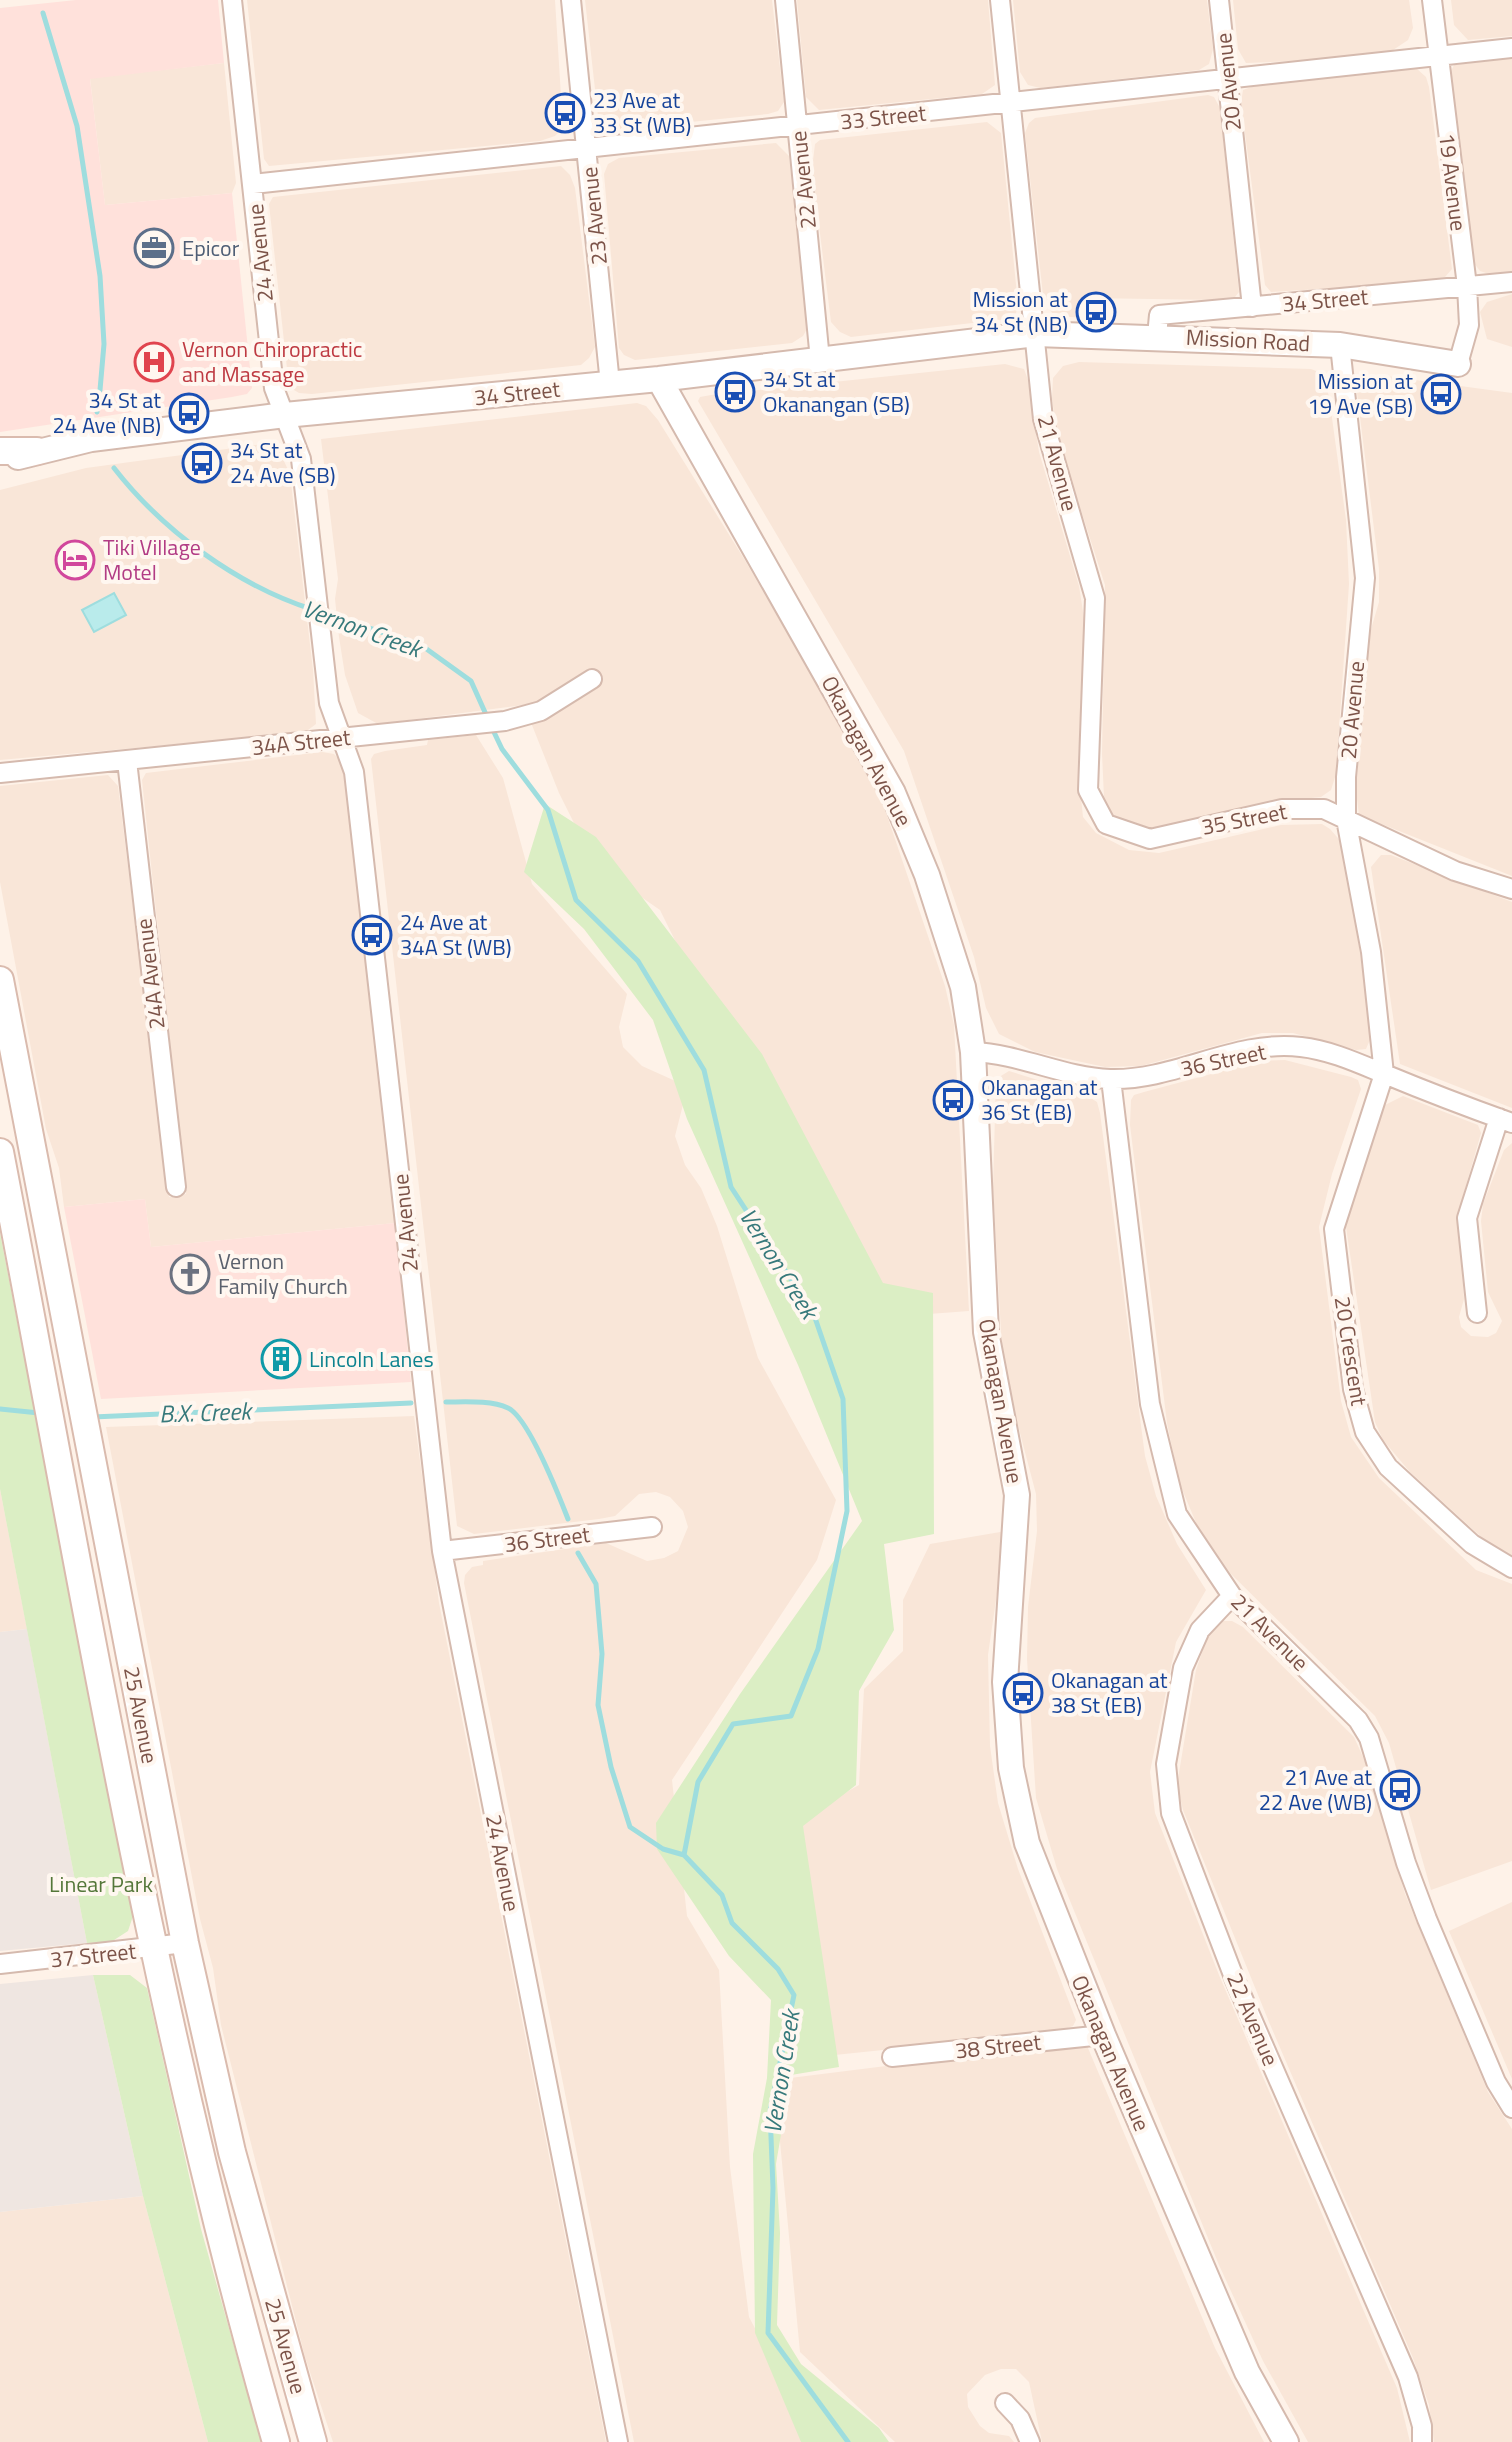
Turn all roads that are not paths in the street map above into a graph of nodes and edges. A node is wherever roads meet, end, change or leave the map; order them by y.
1 (232, 0) edge
2 (571, 0) edge
3 (785, 0) edge
4 (1000, 0) edge
5 (1219, 0) edge
6 (1432, 0) edge
7 (1512, 48) edge
8 (1438, 56) junction
9 (1227, 80) junction
10 (1010, 103) junction
11 (797, 126) junction
12 (587, 147) junction
13 (253, 184) junction
14 (1512, 282) edge
15 (1467, 286) junction
16 (1252, 307) junction
17 (1036, 334) junction
18 (1157, 336) junction
19 (1340, 345) junction
20 (820, 360) junction
21 (1458, 364) joint
22 (659, 379) junction
23 (610, 384) junction
24 (285, 415) junction
25 (0, 451) edge
26 (37, 451) junction
27 (0, 463) edge
28 (592, 679) dead end
29 (344, 737) junction
30 (127, 761) junction
31 (0, 773) edge
32 (1346, 819) junction
33 (1106, 824) joint
34 (1512, 889) edge
35 (0, 980) edge
36 (5, 1032) edge
37 (973, 1052) junction
38 (1384, 1074) junction
39 (1111, 1079) junction
40 (1505, 1120) edge
41 (0, 1152) edge
42 (176, 1187) dead end
43 (1477, 1313) dead end
44 (652, 1527) dead end
45 (442, 1551) junction
46 (1512, 1568) edge
47 (1232, 1596) junction
48 (185, 1943) junction
49 (153, 1949) junction
50 (0, 1964) edge
51 (1103, 2035) junction
52 (892, 2057) dead end
53 (1512, 2108) edge
54 (1005, 2403) dead end
55 (276, 2442) edge
56 (313, 2442) edge
57 (618, 2442) edge
58 (1030, 2442) edge
59 (1286, 2442) edge
60 (1422, 2442) edge

1 - 13 street, 24 Avenue
2 - 12 street, 23 Avenue
3 - 11 street, 22 Avenue
4 - 10 street, 21 Avenue
5 - 9 street, 20 Avenue
6 - 8 street, 19 Avenue
7 - 8 street, 33 Street
8 - 9 street, 33 Street
8 - 15 street, 19 Avenue
9 - 10 street, 33 Street
9 - 16 street, 20 Avenue
10 - 11 street, 33 Street
10 - 17 street, 21 Avenue
11 - 12 street, 33 Street
11 - 20 street, 22 Avenue
12 - 13 street, 33 Street
12 - 23 street, 23 Avenue
13 - 24 street, 24 Avenue
14 - 15 street, 34 Street
15 - 16 street, 34 Street
15 - 21 street, 19 Avenue
16 - 18 street, 34 Street
17 - 18 street, Mission Road
17 - 20 street, 34 Street
17 - 33 street, 21 Avenue
18 - 19 street, Mission Road
19 - 21 street, Mission Road
19 - 32 street, 20 Avenue
20 - 22 street, 34 Street
22 - 23 street, 34 Street
22 - 37 street, Okanagan Avenue
23 - 24 street, 34 Street
24 - 26 street, 34 Street
24 - 29 street, 24 Avenue
25 - 26 main road
26 - 27 street, 34 Street
28 - 29 street, 34A Street
29 - 30 street, 34A Street
29 - 45 street, 24 Avenue
30 - 31 street, 34A Street
30 - 42 street, 24A Avenue
32 - 33 street, 35 Street
32 - 34 street, 35 Street
32 - 38 street, 20 Avenue
35 - 36 main road, 25 Avenue
36 - 48 main road, 25 Avenue
37 - 39 street, 36 Street
37 - 51 street, Okanagan Avenue
38 - 39 street, 36 Street
38 - 40 street, 36 Street
38 - 46 street, 20 Crescent
39 - 47 street, 21 Avenue
40 - 43 street
41 - 49 main road, 25 Avenue
44 - 45 street, 36 Street
45 - 57 street, 24 Avenue
47 - 53 street, 21 Avenue
47 - 60 street, 22 Avenue
48 - 49 street, 37 Street
48 - 56 main road, 25 Avenue
49 - 50 street, 37 Street
49 - 55 main road, 25 Avenue
51 - 52 street, 38 Street
51 - 59 street, Okanagan Avenue
54 - 58 street

